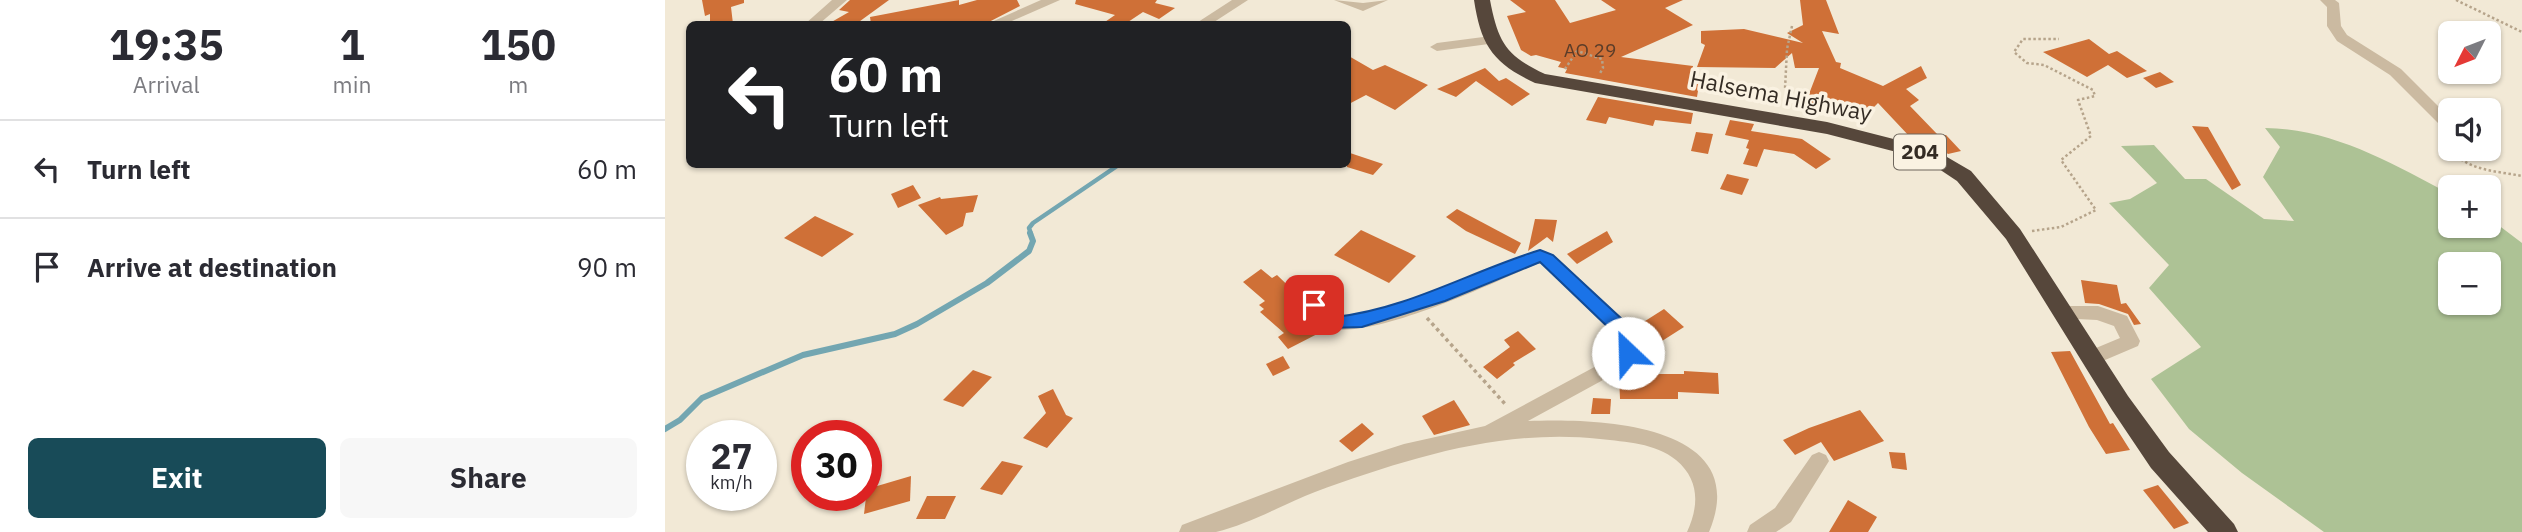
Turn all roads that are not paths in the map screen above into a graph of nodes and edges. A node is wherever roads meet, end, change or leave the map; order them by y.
1 (840, 0) edge
2 (1053, 0) edge
3 (1241, 0) edge
4 (1341, 0) edge
5 (1381, 0) edge
6 (1482, 0) edge
7 (2327, 0) edge
8 (1222, 20) edge
9 (815, 21) edge
10 (1001, 21) edge
11 (1490, 40) junction
12 (1437, 47) dead end
13 (2438, 114) edge
14 (1314, 305) dead end
15 (2063, 313) junction
16 (2091, 358) junction
17 (1518, 417) junction
18 (1549, 427) junction
19 (1481, 436) junction
20 (1819, 461) dead end
21 (1190, 532) edge
22 (1698, 532) edge
23 (1758, 532) edge
24 (2225, 532) edge

1 - 9 street
2 - 10 street
3 - 8 street
4 - 5 street
6 - 11 highway
7 - 13 street
11 - 12 street
11 - 15 highway, Halsema Highway / 204
14 - 17 street
15 - 16 highway, Halsema Highway / 204
15 - 16 street
16 - 24 highway, Halsema Highway / 204
17 - 18 street
17 - 19 street
18 - 19 street
18 - 22 street
19 - 21 street
20 - 23 street

